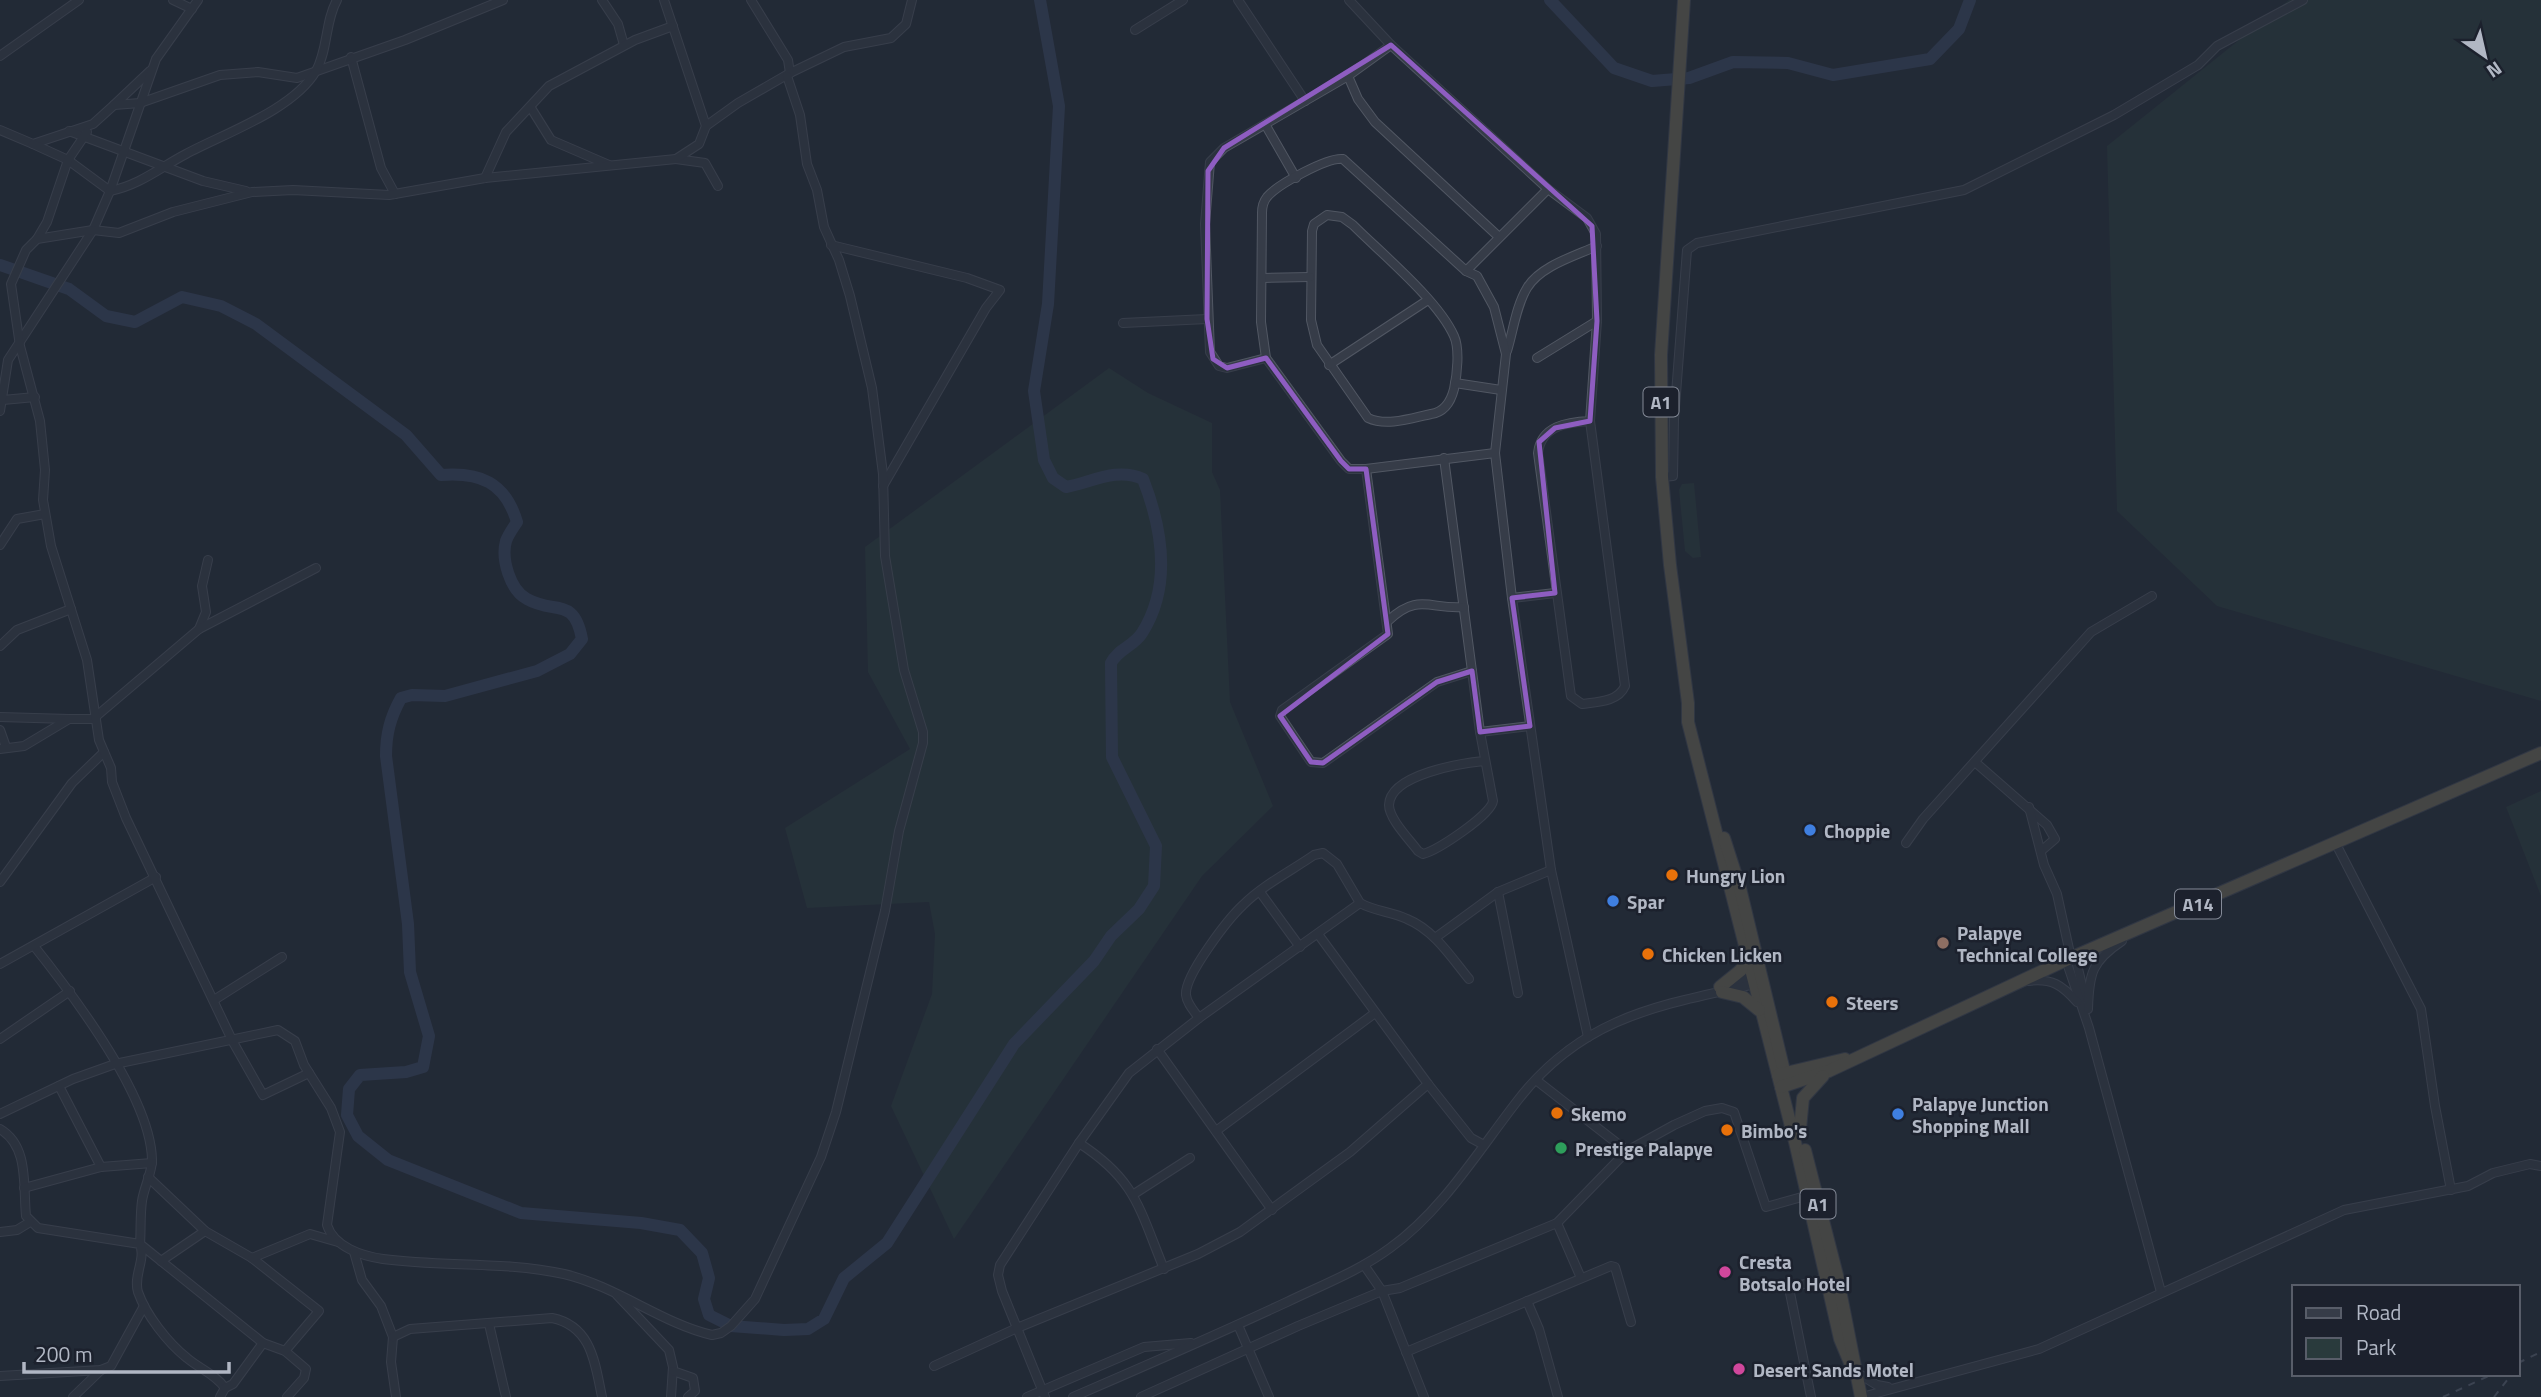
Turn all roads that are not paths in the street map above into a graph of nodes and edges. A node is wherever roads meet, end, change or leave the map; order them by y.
1 (79, 0) edge
2 (173, 0) edge
3 (198, 0) edge
4 (337, 0) edge
5 (503, 0) edge
6 (602, 0) edge
7 (664, 0) edge
8 (1183, 0) edge
9 (1238, 0) edge
10 (1349, 0) edge
11 (1684, 0) edge
12 (2303, 0) edge
13 (911, 1) edge
14 (753, 2) edge
15 (191, 9) junction
16 (673, 26) junction
17 (1135, 30) dead end
18 (624, 45) junction
19 (1391, 45) junction
20 (0, 56) edge
21 (351, 57) junction
22 (152, 68) junction
23 (317, 69) junction
24 (788, 74) junction
25 (1348, 76) junction
26 (1305, 101) junction
27 (140, 103) junction
28 (114, 105) junction
29 (531, 108) junction
30 (93, 124) junction
31 (1265, 124) junction
32 (706, 126) junction
33 (0, 130) edge
34 (69, 131) junction
35 (85, 135) junction
36 (33, 144) junction
37 (699, 144) junction
38 (125, 149) junction
39 (676, 159) junction
40 (68, 160) junction
41 (705, 163) junction
42 (612, 166) junction
43 (166, 167) junction
44 (485, 178) junction
45 (1296, 178) junction
46 (718, 186) dead end
47 (1548, 189) junction
48 (110, 191) junction
49 (252, 192) junction
50 (395, 194) junction
51 (93, 230) junction
52 (1499, 237) junction
53 (37, 239) junction
54 (831, 245) junction
55 (1597, 246) junction
56 (1466, 271) junction
57 (1310, 277) junction
58 (1263, 278) junction
59 (1428, 300) junction
60 (1207, 319) junction
61 (1597, 321) junction
62 (1123, 323) dead end
63 (19, 339) junction
64 (1506, 354) junction
65 (1266, 358) junction
66 (1537, 358) dead end
67 (1329, 365) junction
68 (1455, 383) junction
69 (1502, 390) junction
70 (35, 397) junction
71 (3, 400) junction
72 (0, 411) edge
73 (1590, 421) junction
74 (1495, 453) junction
75 (1444, 458) junction
76 (1366, 469) junction
77 (1662, 477) junction
78 (883, 486) junction
79 (45, 514) junction
80 (0, 545) edge
81 (208, 560) dead end
82 (316, 568) dead end
83 (1555, 593) junction
84 (2152, 596) dead end
85 (1512, 598) junction
86 (1464, 607) junction
87 (71, 609) junction
88 (1388, 621) junction
89 (199, 629) junction
90 (0, 646) edge
91 (1472, 671) junction
92 (1688, 703) junction
93 (0, 717) edge
94 (69, 719) junction
95 (93, 719) junction
96 (1530, 726) junction
97 (0, 730) edge
98 (1480, 732) junction
99 (3, 748) edge
100 (104, 752) junction
101 (2541, 753) edge
102 (1484, 761) junction
103 (1975, 762) junction
104 (2029, 807) junction
105 (1906, 843) dead end
106 (2336, 844) junction
107 (2041, 851) junction
108 (1551, 870) junction
109 (156, 877) junction
110 (0, 882) edge
111 (1260, 892) junction
112 (1498, 892) junction
113 (1360, 903) junction
114 (2136, 931) junction
115 (1318, 934) junction
116 (1435, 938) junction
117 (34, 946) junction
118 (1300, 947) junction
119 (282, 957) dead end
120 (1746, 958) junction
121 (2071, 958) junction
122 (0, 964) edge
123 (1469, 979) dead end
124 (1756, 979) junction
125 (2018, 982) junction
126 (70, 991) junction
127 (1717, 991) junction
128 (1518, 993) dead end
129 (214, 1000) junction
130 (2079, 1004) junction
131 (2088, 1009) junction
132 (1760, 1010) junction
133 (1375, 1013) junction
134 (1199, 1018) junction
135 (2089, 1028) junction
136 (1588, 1037) junction
137 (0, 1039) edge
138 (1778, 1040) junction
139 (233, 1042) junction
140 (1157, 1049) junction
141 (1856, 1058) junction
142 (115, 1064) junction
143 (1814, 1065) junction
144 (1829, 1071) junction
145 (309, 1073) junction
146 (1536, 1080) junction
147 (1783, 1080) junction
148 (1428, 1084) junction
149 (59, 1086) junction
150 (0, 1114) edge
151 (0, 1129) edge
152 (1800, 1129) junction
153 (1216, 1131) junction
154 (1079, 1143) junction
155 (1484, 1145) junction
156 (1627, 1152) junction
157 (1190, 1158) dead end
158 (152, 1163) junction
159 (2541, 1166) edge
160 (101, 1167) junction
161 (148, 1177) junction
162 (24, 1188) junction
163 (2451, 1189) junction
164 (1134, 1194) junction
165 (1811, 1195) junction
166 (1272, 1210) junction
167 (30, 1222) junction
168 (1557, 1223) junction
169 (205, 1231) junction
170 (0, 1233) edge
171 (341, 1243) junction
172 (140, 1244) junction
173 (354, 1252) junction
174 (252, 1258) junction
175 (161, 1261) junction
176 (1364, 1265) junction
177 (1164, 1269) junction
178 (1832, 1276) junction
179 (1581, 1278) junction
180 (1382, 1291) junction
181 (615, 1292) junction
182 (2161, 1292) junction
183 (1527, 1301) junction
184 (144, 1306) junction
185 (1631, 1322) dead end
186 (489, 1324) junction
187 (1238, 1325) junction
188 (1017, 1328) junction
189 (393, 1337) junction
190 (1197, 1342) junction
191 (263, 1343) junction
192 (1249, 1350) junction
193 (285, 1351) junction
194 (1406, 1352) junction
195 (934, 1366) dead end
196 (101, 1370) junction
197 (1853, 1370) junction
198 (673, 1371) junction
199 (0, 1376) edge
200 (225, 1388) junction
201 (1893, 1388) junction
202 (1043, 1393) edge
203 (1421, 1396) edge
204 (1555, 1396) edge
205 (73, 1397) edge
206 (220, 1397) edge
207 (287, 1397) edge
208 (396, 1397) edge
209 (506, 1397) edge
210 (602, 1397) edge
211 (671, 1397) edge
212 (688, 1397) edge
213 (1027, 1397) edge
214 (1073, 1397) edge
215 (1141, 1397) edge
216 (1269, 1397) edge
217 (1811, 1397) edge
218 (1861, 1397) edge
219 (1881, 1397) edge

1 - 20 street
2 - 15 street
3 - 15 street
4 - 23 street
5 - 21 street
6 - 18 street
7 - 16 street
8 - 17 street
9 - 26 street
10 - 19 street
11 - 77 highway, A1
12 - 77 street
13 - 24 street
14 - 24 street
15 - 22 street
16 - 18 street
16 - 32 street
18 - 29 street
19 - 25 street
19 - 47 street
21 - 23 street
21 - 50 street
22 - 27 street
22 - 28 street
23 - 27 street
23 - 43 street
24 - 32 street
24 - 54 street
25 - 26 street
25 - 52 street
26 - 31 street
27 - 28 street
27 - 38 street
28 - 30 street
29 - 42 street
29 - 44 street
30 - 34 street
30 - 35 street
31 - 45 street
31 - 60 street
32 - 37 street
33 - 36 street
34 - 35 street
34 - 36 street
35 - 38 street
35 - 40 street
36 - 40 street
37 - 39 street
37 - 41 street
38 - 43 street
38 - 48 street
39 - 41 street
39 - 42 street
40 - 48 street
40 - 53 street
41 - 46 street
42 - 44 street
43 - 48 street
43 - 49 street
44 - 50 street
45 - 56 street
45 - 58 street
47 - 52 street
47 - 55 street
48 - 51 street
49 - 50 street
49 - 51 street
51 - 53 street
51 - 63 street
52 - 56 street
53 - 63 street
54 - 78 street
54 - 78 street
55 - 61 street
55 - 64 street
56 - 64 street
57 - 58 street
57 - 59 street
57 - 67 street
58 - 65 street
59 - 67 street
59 - 68 street
60 - 62 street
60 - 65 street
61 - 66 street
61 - 73 street
63 - 70 street
63 - 71 street
64 - 69 street
65 - 76 street
67 - 68 street
68 - 69 street
69 - 74 street
70 - 71 street
70 - 79 street
71 - 72 street
73 - 83 street
73 - 83 street
74 - 75 street
74 - 85 street
75 - 76 street
75 - 86 street
76 - 88 street
77 - 92 highway, A1
78 - 181 street
79 - 80 street
79 - 87 street
81 - 89 street
82 - 89 street
83 - 85 street
84 - 103 street
85 - 96 street
86 - 88 street
86 - 91 street
87 - 90 street
87 - 95 street
88 - 91 street
89 - 95 street
91 - 98 street
92 - 120 highway, A1
92 - 124 highway, A1
93 - 94 street
94 - 95 street
94 - 99 street
95 - 100 street
96 - 98 street
96 - 108 street
97 - 99 street
98 - 102 street
100 - 109 street
100 - 110 street
101 - 106 highway, A14
102 - 102 street
103 - 104 street
103 - 105 street
104 - 107 street
104 - 107 street
106 - 114 highway, A14
106 - 163 street
107 - 121 street
108 - 112 street
108 - 136 street
109 - 117 street
109 - 129 street
111 - 113 street
111 - 118 street
111 - 134 street
112 - 116 street
112 - 128 street
113 - 115 street
113 - 116 street
114 - 121 highway, A14
114 - 131 street
115 - 118 street
115 - 133 street
116 - 123 street
117 - 122 street
117 - 126 street
118 - 134 street
119 - 129 street
120 - 124 highway, A1
120 - 127 highway
121 - 125 highway, A14
121 - 130 street
121 - 131 street
124 - 127 street
124 - 132 highway, A1
124 - 138 highway, A1
125 - 130 street
125 - 141 highway, A14
126 - 137 street
126 - 142 street
127 - 132 highway
127 - 136 street
129 - 139 street
130 - 135 street
131 - 135 street
132 - 147 highway, A1
133 - 148 street
133 - 153 street
134 - 140 street
135 - 182 street
136 - 146 street
138 - 143 highway
138 - 147 highway, A1
139 - 142 street
139 - 145 street
139 - 145 street
140 - 153 street
140 - 154 street
141 - 143 highway, A14
141 - 144 highway, A14
142 - 149 street
142 - 158 street
143 - 147 highway, A14
144 - 147 highway, A14
144 - 152 highway
145 - 171 street
146 - 155 street
146 - 156 street
147 - 152 highway, A1
147 - 165 highway, A1
148 - 155 street
148 - 166 street
149 - 150 street
149 - 160 street
151 - 162 street
152 - 165 highway, A1
153 - 166 street
154 - 164 street
154 - 188 street
155 - 176 street
156 - 165 street
156 - 168 street
157 - 164 street
158 - 160 street
158 - 161 street
159 - 163 street
160 - 162 street
161 - 169 street
161 - 172 street
162 - 167 street
163 - 182 street
164 - 177 street
165 - 178 highway, A1
166 - 177 street
167 - 170 street
167 - 172 street
168 - 179 street
168 - 180 street
169 - 174 street
169 - 175 street
171 - 173 street
171 - 174 street
172 - 175 street
172 - 184 street
173 - 181 street
173 - 189 street
174 - 193 street
175 - 191 street
176 - 180 street
176 - 187 street
177 - 188 street
178 - 197 highway, A1
178 - 217 street
179 - 183 street
179 - 185 street
180 - 192 street
180 - 194 street
181 - 198 street
182 - 201 street
183 - 194 street
183 - 204 street
184 - 196 street
184 - 200 street
186 - 189 street
186 - 209 street
186 - 210 street
187 - 190 street
187 - 192 street
188 - 195 street
188 - 202 street
189 - 208 street
190 - 202 street
190 - 214 street
191 - 193 street
191 - 200 street
192 - 215 street
192 - 216 street
193 - 207 street
194 - 203 street
196 - 199 street
196 - 205 street
197 - 201 street
197 - 218 highway, A1
198 - 211 street
198 - 212 street
200 - 206 street
201 - 218 street
201 - 219 street
202 - 213 street

